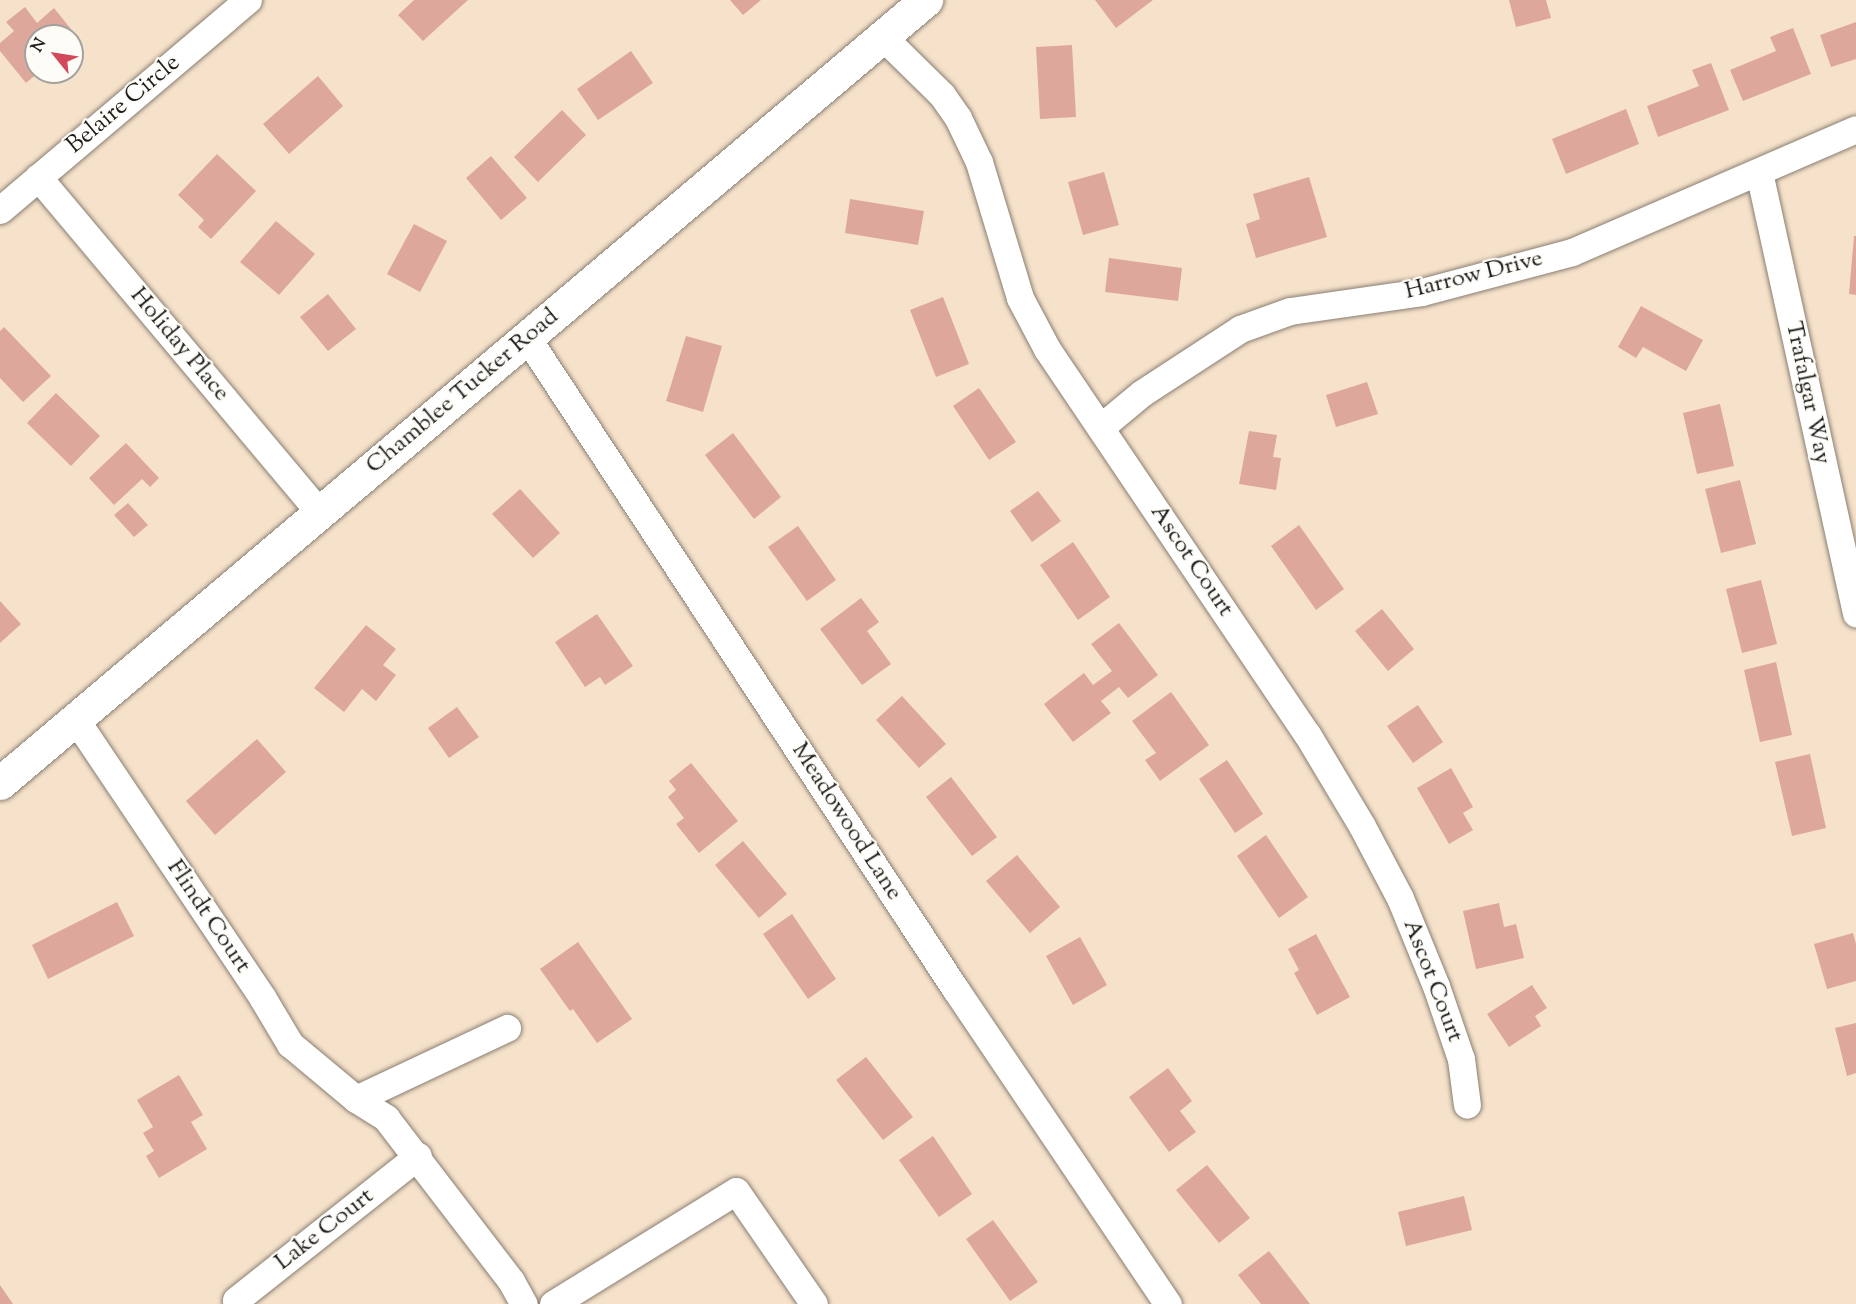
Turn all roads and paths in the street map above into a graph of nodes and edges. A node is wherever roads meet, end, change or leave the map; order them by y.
1 (248, 0) edge
2 (926, 0) edge
3 (883, 37) junction
4 (1856, 129) edge
5 (1759, 172) junction
6 (38, 177) junction
7 (0, 210) edge
8 (528, 339) junction
9 (1101, 427) junction
10 (320, 513) junction
11 (1856, 613) edge
12 (76, 720) junction
13 (0, 783) edge
14 (507, 1028) dead end
15 (356, 1099) junction
16 (1467, 1106) dead end
17 (418, 1156) junction
18 (238, 1304) edge
19 (524, 1304) edge
20 (553, 1304) edge
21 (814, 1304) edge
22 (1167, 1304) edge

1 - 6 street, Belaire Circle
2 - 3 main road, Chamblee Tucker Road
3 - 8 main road, Chamblee Tucker Road
3 - 9 street, Ascot Court
4 - 5 street, Harrow Drive
5 - 9 street, Harrow Drive
5 - 11 street, Trafalgar Way
6 - 7 street, Belaire Circle
6 - 10 street, Holiday Place
8 - 10 main road, Chamblee Tucker Road
8 - 22 street, Meadowood Lane
9 - 16 street, Ascot Court
10 - 12 main road, Chamblee Tucker Road
12 - 13 main road, Chamblee Tucker Road
12 - 15 street, Flindt Court
14 - 15 street
15 - 17 street, Flindt Court
17 - 18 street, Lake Court
17 - 19 street, Flindt Court
20 - 21 street

